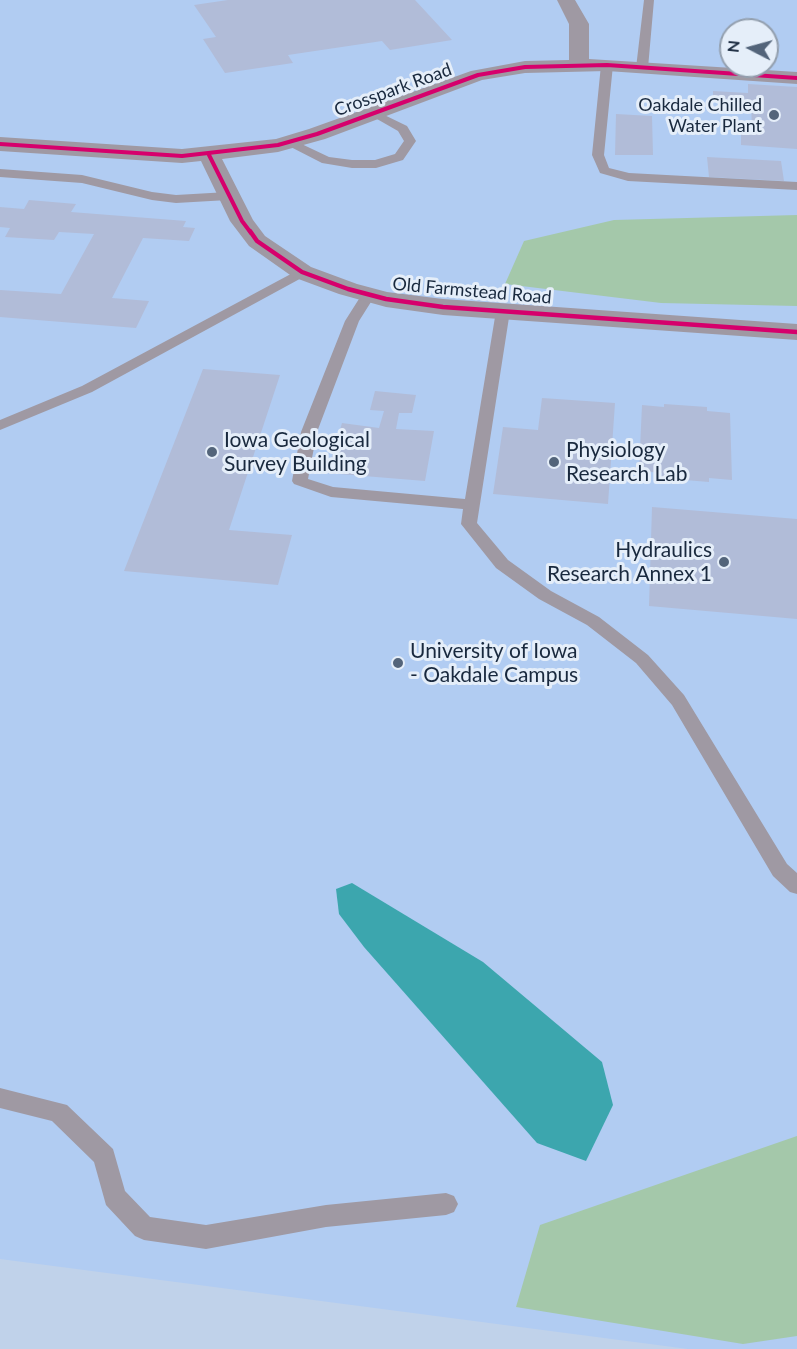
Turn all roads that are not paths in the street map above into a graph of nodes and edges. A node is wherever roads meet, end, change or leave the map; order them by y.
1 (566, 0) edge
2 (649, 0) edge
3 (579, 65) junction
4 (607, 65) junction
5 (642, 68) junction
6 (797, 78) edge
7 (374, 112) junction
8 (287, 142) junction
9 (0, 144) edge
10 (209, 155) junction
11 (0, 173) edge
12 (797, 186) edge
13 (228, 196) junction
14 (302, 272) junction
15 (369, 294) junction
16 (503, 311) junction
17 (797, 332) edge
18 (0, 425) edge
19 (472, 505) junction
20 (797, 886) edge
21 (0, 1098) edge
22 (446, 1204) dead end

1 - 3 street
2 - 5 lane
3 - 4 street, Crosspark Road
3 - 7 street, Crosspark Road
4 - 5 street, Crosspark Road
4 - 12 lane
5 - 6 street, Crosspark Road
7 - 8 street, Crosspark Road
7 - 8 lane
8 - 10 street, Crosspark Road
9 - 10 street, Crosspark Road
10 - 13 street, Old Farmstead Road
11 - 13 lane
13 - 14 street, Old Farmstead Road
14 - 15 street, Old Farmstead Road
14 - 18 lane
15 - 16 street, Old Farmstead Road
15 - 19 lane
16 - 17 street, Old Farmstead Road
16 - 19 lane
19 - 20 lane
21 - 22 lane

